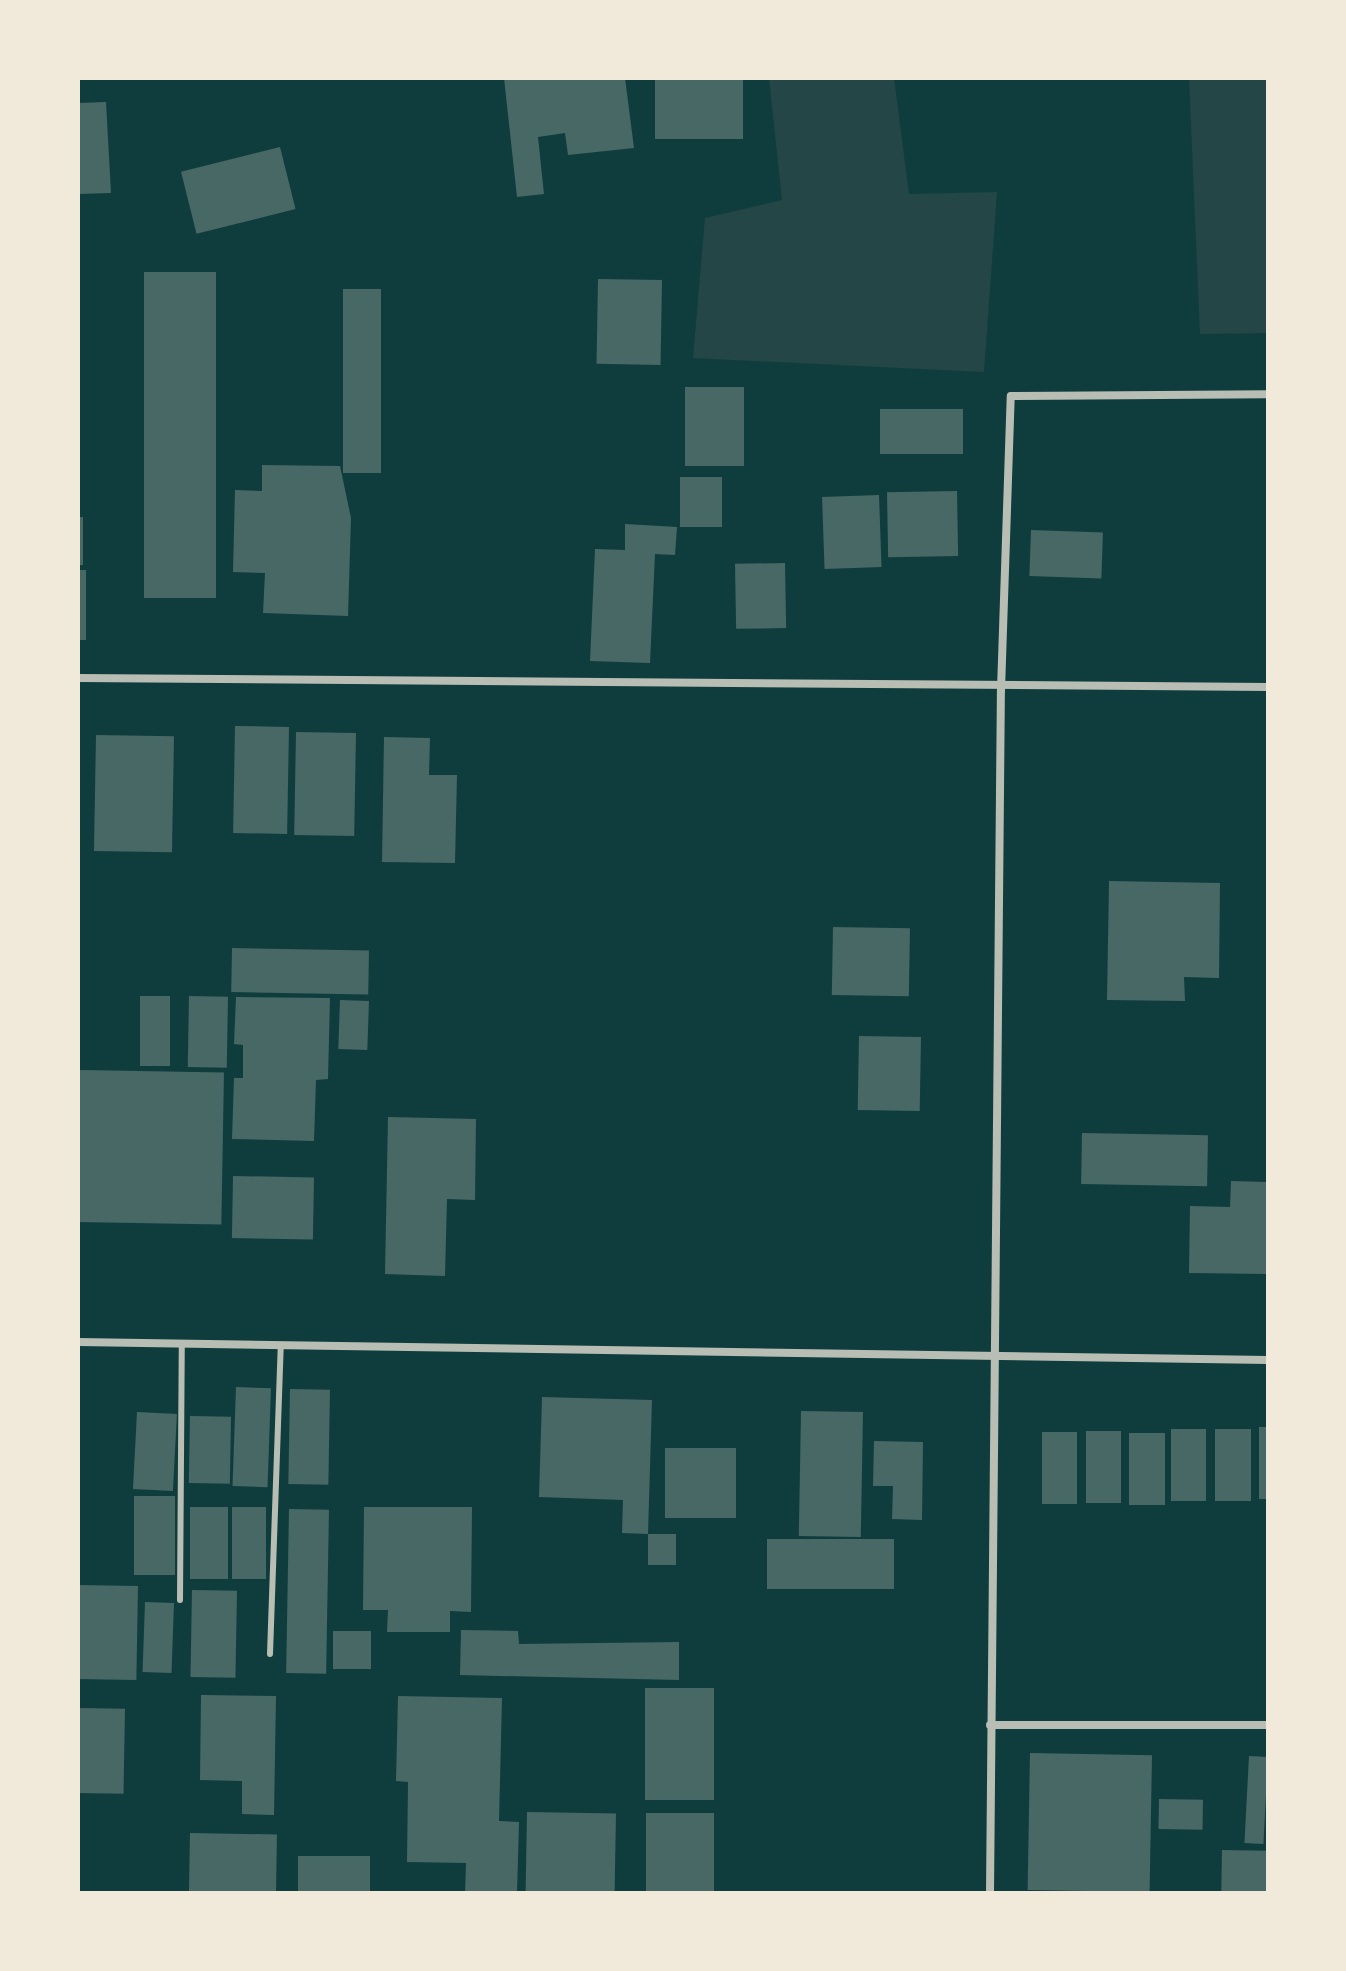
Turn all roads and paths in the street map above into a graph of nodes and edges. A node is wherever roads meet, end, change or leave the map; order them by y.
1 (1268, 394) edge
2 (78, 678) edge
3 (1268, 687) edge
4 (1001, 690) junction
5 (78, 1342) edge
6 (182, 1343) junction
7 (281, 1345) junction
8 (997, 1357) junction
9 (1268, 1360) edge
10 (180, 1600) dead end
11 (270, 1654) dead end
12 (990, 1725) junction
13 (1268, 1725) edge
14 (990, 1893) edge

1 - 4 street
2 - 4 street
3 - 4 street
4 - 8 street
5 - 6 street
6 - 7 street
6 - 10 lane
7 - 8 street
7 - 11 lane
8 - 9 street
8 - 12 street
12 - 13 street
12 - 14 street

